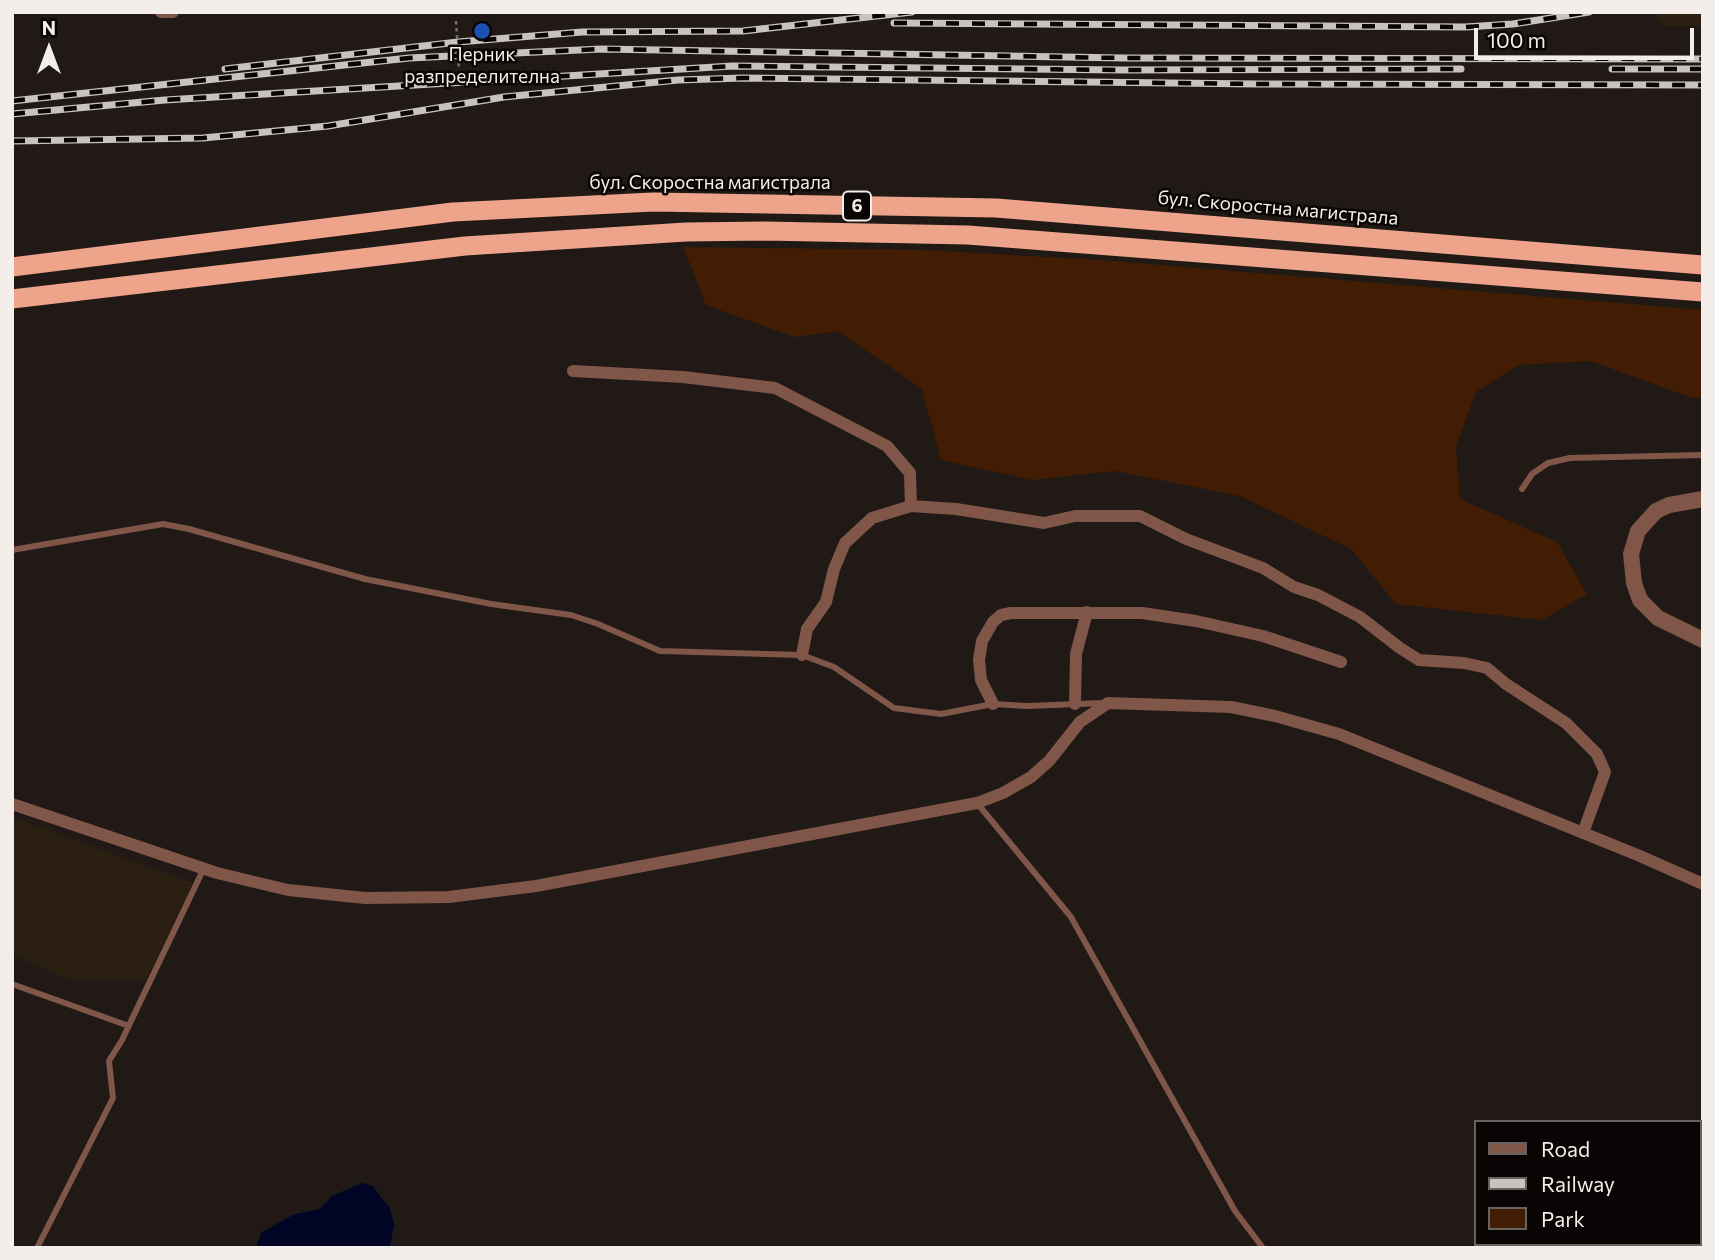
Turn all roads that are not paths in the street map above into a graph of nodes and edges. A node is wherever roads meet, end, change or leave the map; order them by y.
1 (161, 12) edge
2 (173, 12) edge
3 (1703, 265) edge
4 (12, 267) edge
5 (1703, 292) edge
6 (12, 299) edge
7 (573, 371) dead end
8 (1703, 456) edge
9 (1522, 489) dead end
10 (1703, 499) edge
11 (911, 506) junction
12 (12, 550) edge
13 (1087, 612) junction
14 (1703, 640) edge
15 (802, 655) junction
16 (1341, 662) dead end
17 (1108, 703) junction
18 (993, 704) junction
19 (1075, 704) junction
20 (977, 803) junction
21 (12, 804) edge
22 (1583, 833) junction
23 (204, 869) junction
24 (1703, 884) edge
25 (12, 984) edge
26 (128, 1026) junction
27 (37, 1248) edge
28 (1263, 1248) edge

1 - 2 street
3 - 4 highway, бул. Скоростна магистрала / 6
5 - 6 highway, 6
7 - 11 street
8 - 9 lane
10 - 14 street
11 - 15 street
11 - 22 street
12 - 15 lane
13 - 16 street
13 - 18 street
13 - 19 street
15 - 18 lane
17 - 19 lane
17 - 20 street
17 - 22 street
18 - 19 lane
20 - 23 street
20 - 28 lane
21 - 23 street
22 - 24 street
23 - 26 lane
25 - 26 lane
26 - 27 lane

